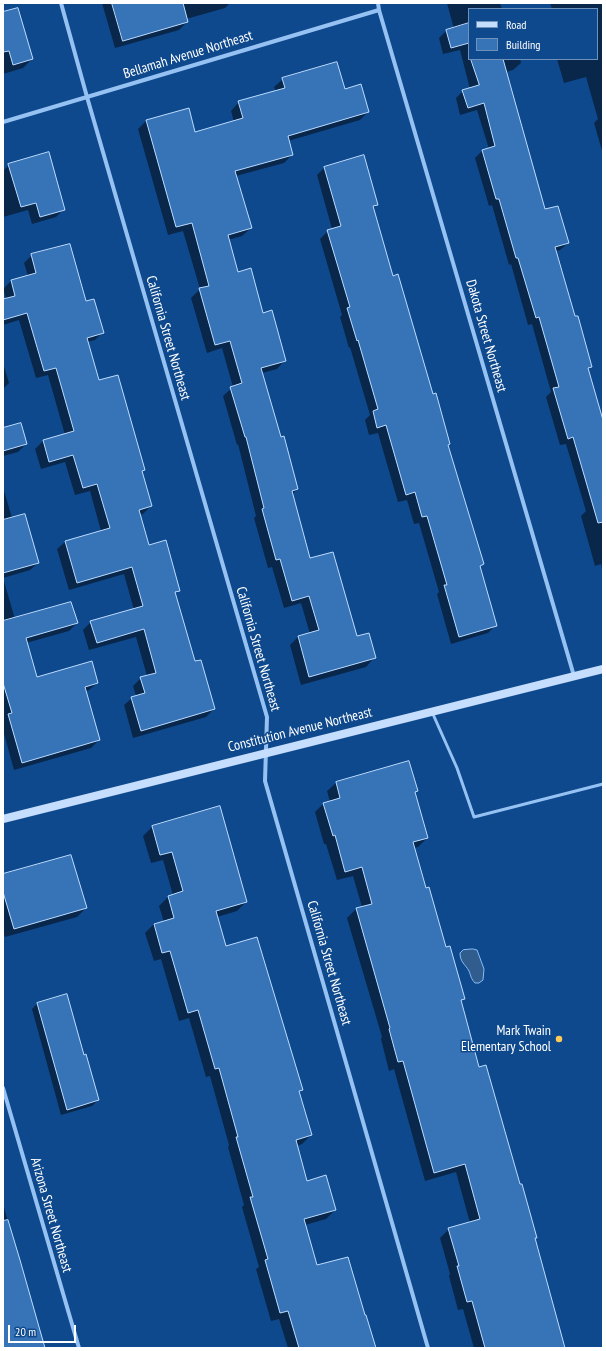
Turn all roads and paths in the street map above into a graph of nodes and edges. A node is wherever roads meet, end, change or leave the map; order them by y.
1 (61, 3) edge
2 (378, 3) edge
3 (379, 10) junction
4 (87, 97) junction
5 (3, 122) edge
6 (603, 669) edge
7 (574, 676) junction
8 (432, 711) junction
9 (266, 752) junction
10 (603, 784) edge
11 (3, 819) edge
12 (3, 1088) edge
13 (79, 1348) edge
14 (428, 1348) edge

1 - 4 street, California Street Northeast
2 - 3 street, Dakota Street Northeast
3 - 4 street, Bellamah Avenue Northeast
3 - 7 street, Dakota Street Northeast
4 - 5 street, Bellamah Avenue Northeast
4 - 9 street, California Street Northeast
6 - 7 street, Constitution Avenue Northeast
7 - 8 street, Constitution Avenue Northeast
8 - 9 street, Constitution Avenue Northeast
8 - 10 lane
9 - 11 street, Constitution Avenue Northeast
9 - 14 street, California Street Northeast
12 - 13 street, Arizona Street Northeast

